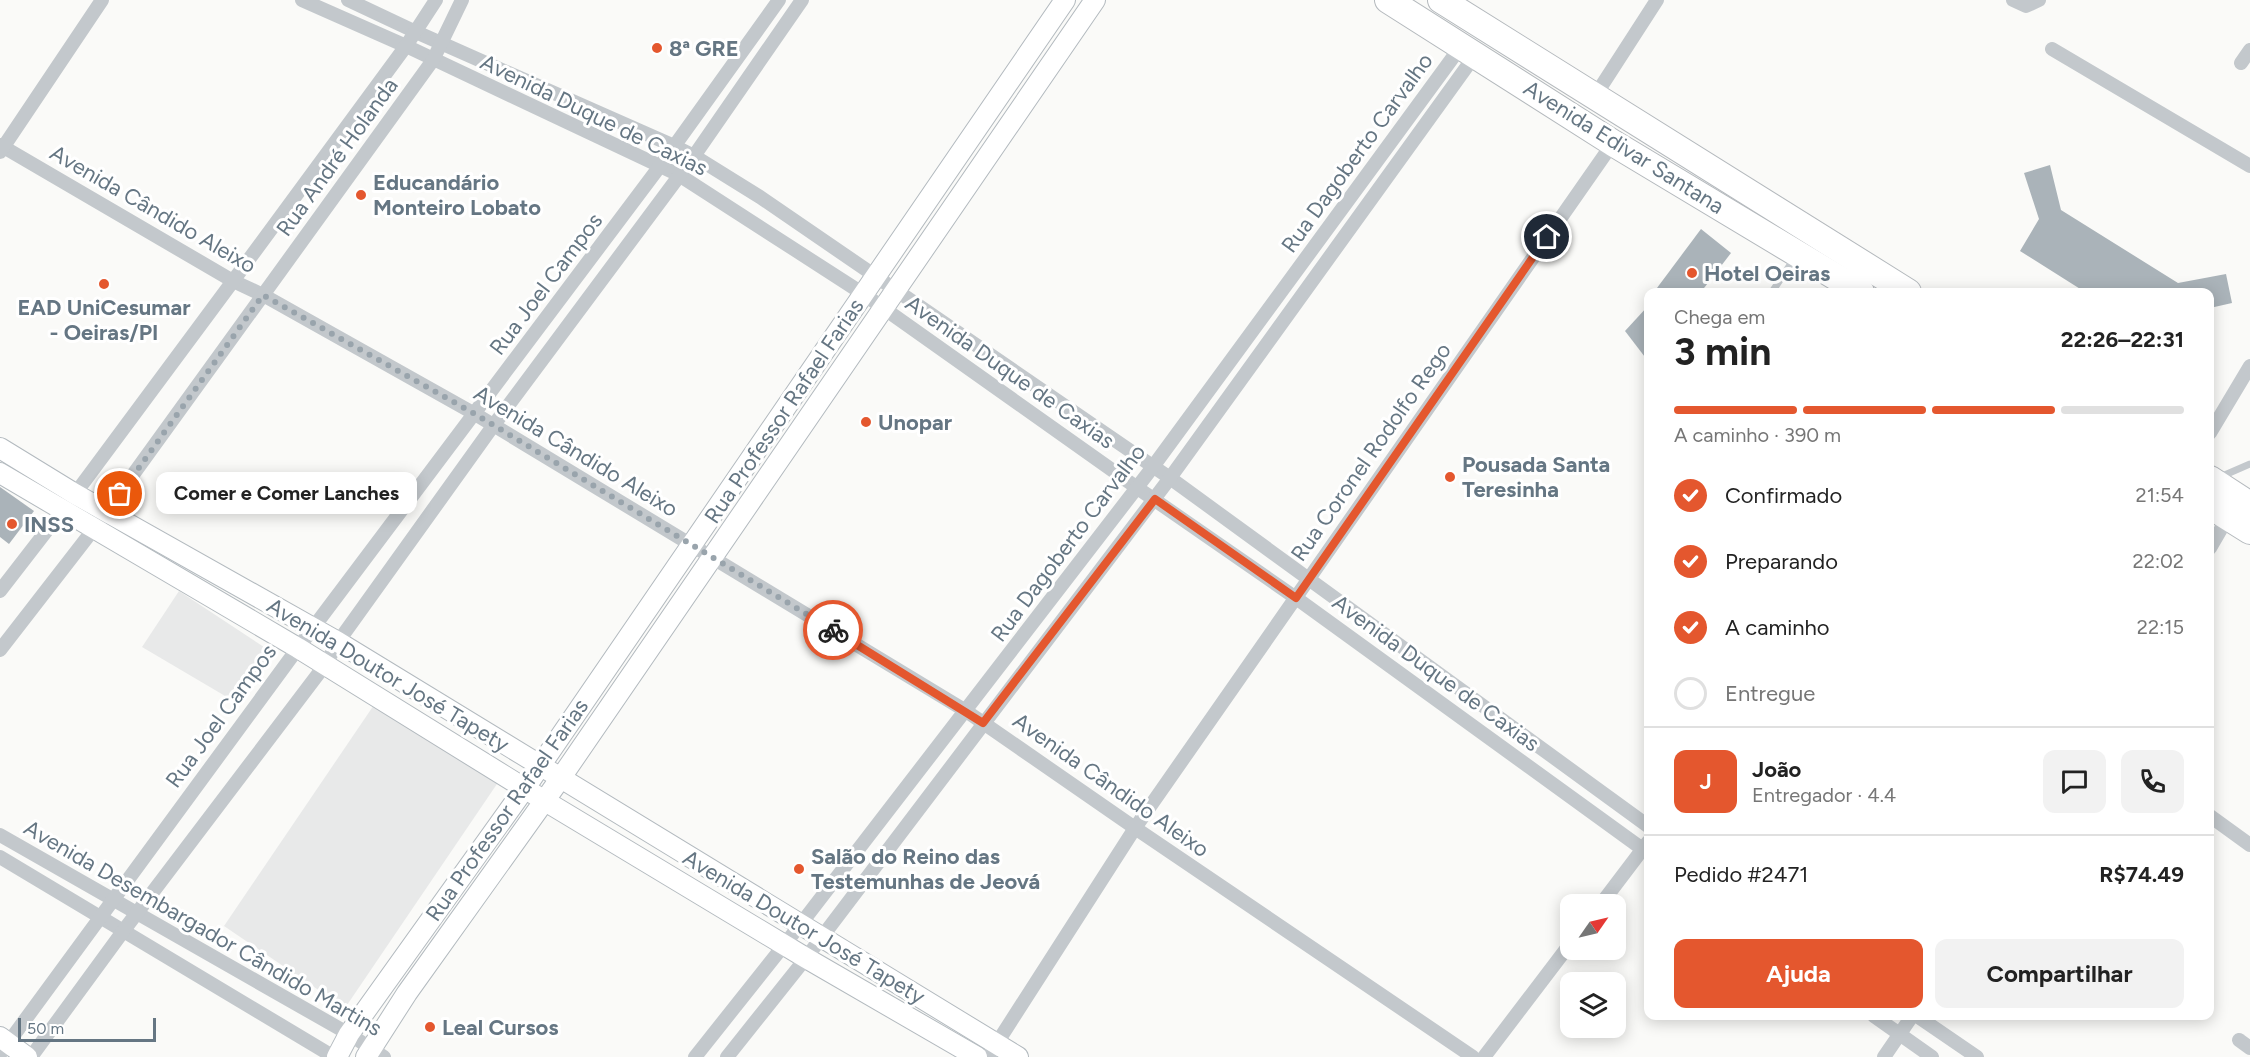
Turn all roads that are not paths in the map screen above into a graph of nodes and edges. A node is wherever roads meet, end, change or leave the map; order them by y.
1 (102, 0) edge
2 (302, 0) edge
3 (348, 0) edge
4 (436, 0) edge
5 (462, 0) edge
6 (779, 0) edge
7 (802, 0) edge
8 (1065, 0) edge
9 (1095, 0) edge
10 (1388, 0) edge
11 (1441, 0) edge
12 (1657, 0) edge
13 (2013, 0) edge
14 (2039, 0) edge
15 (416, 33) junction
16 (442, 43) junction
17 (406, 46) junction
18 (2052, 49) dead end
19 (1469, 50) junction
20 (2250, 50) edge
21 (432, 60) junction
22 (2241, 63) dead end
23 (1595, 96) junction
24 (1613, 143) junction
25 (674, 146) junction
26 (1, 148) edge
27 (694, 156) junction
28 (660, 166) junction
29 (2250, 166) edge
30 (679, 175) junction
31 (1734, 182) junction
32 (1722, 207) junction
33 (1797, 254) junction
34 (875, 276) junction
35 (234, 281) junction
36 (1775, 288) edge
37 (1854, 288) edge
38 (1902, 288) edge
39 (896, 290) junction
40 (263, 295) junction
41 (865, 295) junction
42 (884, 309) junction
43 (2250, 366) edge
44 (475, 414) junction
45 (493, 426) junction
46 (2214, 426) edge
47 (0, 448) edge
48 (2250, 464) edge
49 (1152, 468) junction
50 (0, 473) edge
51 (1170, 478) junction
52 (2214, 479) edge
53 (2214, 485) edge
54 (1136, 487) junction
55 (75, 494) junction
56 (1155, 499) junction
57 (62, 510) junction
58 (2229, 510) edge
59 (106, 512) junction
60 (93, 530) junction
61 (2250, 531) edge
62 (2214, 540) edge
63 (692, 545) junction
64 (712, 557) junction
65 (1308, 579) junction
66 (0, 591) edge
67 (1296, 598) junction
68 (314, 629) junction
69 (338, 642) junction
70 (298, 648) junction
71 (0, 650) edge
72 (325, 665) junction
73 (966, 711) junction
74 (983, 723) junction
75 (539, 765) junction
76 (560, 779) junction
77 (525, 788) junction
78 (545, 801) junction
79 (2214, 819) edge
80 (1644, 823) edge
81 (1135, 828) junction
82 (0, 835) edge
83 (2250, 845) edge
84 (1644, 846) edge
85 (1644, 852) edge
86 (0, 857) edge
87 (1609, 894) edge
88 (112, 899) junction
89 (136, 914) junction
90 (100, 915) junction
91 (800, 925) junction
92 (124, 930) junction
93 (821, 939) junction
94 (785, 945) junction
95 (1560, 957) edge
96 (806, 958) junction
97 (1880, 1020) edge
98 (1909, 1020) edge
99 (1923, 1020) edge
100 (349, 1034) junction
101 (1899, 1034) junction
102 (2, 1045) edge
103 (993, 1050) edge
104 (374, 1054) edge
105 (29, 1057) edge
106 (335, 1057) edge
107 (695, 1057) edge
108 (727, 1057) edge
109 (977, 1057) edge
110 (1018, 1057) edge
111 (1473, 1057) edge
112 (1484, 1057) edge
113 (1884, 1057) edge
114 (1932, 1057) edge
115 (1977, 1057) edge

1 - 26 street
2 - 17 street, Avenida Duque de Caxias
3 - 15 street, Avenida Duque de Caxias
4 - 15 street, Rua André Holanda
5 - 16 street, Rua André Holanda
6 - 25 street, Rua Joel Campos
7 - 27 street, Rua Joel Campos
8 - 34 main road, Rua Professor Rafael Farias
9 - 39 main road, Rua Professor Rafael Farias
10 - 19 highway, Avenida Edivar Santana
11 - 23 highway, Avenida Edivar Santana
12 - 23 street
13 - 14 street
15 - 16 street, Avenida Duque de Caxias
15 - 17 street, Rua André Holanda
16 - 21 street, Rua André Holanda
16 - 25 street, Avenida Duque de Caxias
17 - 21 street, Avenida Duque de Caxias
17 - 35 street, Rua André Holanda
18 - 29 street
19 - 24 highway, Avenida Edivar Santana
19 - 49 street, Rua Dagoberto Carvalho
19 - 51 street, Rua Dagoberto Carvalho
20 - 22 street
21 - 28 street, Avenida Duque de Caxias
21 - 40 street, Rua André Holanda
23 - 31 highway, Avenida Edivar Santana
24 - 32 highway, Avenida Edivar Santana
24 - 65 street, Rua Coronel Rodolfo Rego
25 - 27 street, Avenida Duque de Caxias
25 - 28 street, Rua Joel Campos
26 - 35 street, Avenida Cândido Aleixo
27 - 30 street, Rua Joel Campos
27 - 34 street, Avenida Duque de Caxias
28 - 30 street, Avenida Duque de Caxias
28 - 44 street, Rua Joel Campos
30 - 41 street, Avenida Duque de Caxias
30 - 45 street, Rua Joel Campos
31 - 32 highway
31 - 38 highway, Avenida Edivar Santana
32 - 33 highway, Avenida Edivar Santana
33 - 36 lane
33 - 37 highway, Avenida Edivar Santana
34 - 39 street, Avenida Duque de Caxias
34 - 41 main road, Rua Professor Rafael Farias
35 - 40 street, Avenida Cândido Aleixo
35 - 55 street, Rua André Holanda
39 - 42 main road, Rua Professor Rafael Farias
39 - 49 street, Avenida Duque de Caxias
40 - 44 street, Avenida Cândido Aleixo
40 - 59 street, Rua André Holanda
41 - 42 street, Avenida Duque de Caxias
41 - 63 main road, Rua Professor Rafael Farias
42 - 54 street, Avenida Duque de Caxias
42 - 64 main road, Rua Professor Rafael Farias
43 - 46 street
44 - 45 street, Avenida Cândido Aleixo
44 - 68 street, Rua Joel Campos
45 - 63 street, Avenida Cândido Aleixo
45 - 69 street, Rua Joel Campos
47 - 55 main road, Avenida Doutor José Tapety
48 - 52 lane
49 - 51 street, Avenida Duque de Caxias
49 - 54 street, Rua Dagoberto Carvalho
50 - 57 main road, Avenida Doutor José Tapety
51 - 56 street, Rua Dagoberto Carvalho
51 - 65 street, Avenida Duque de Caxias
53 - 58 highway
54 - 56 street, Avenida Duque de Caxias
54 - 73 street, Rua Dagoberto Carvalho
55 - 57 street, Rua André Holanda
55 - 59 main road, Avenida Doutor José Tapety
56 - 67 street, Avenida Duque de Caxias
56 - 74 street, Rua Dagoberto Carvalho
57 - 60 main road, Avenida Doutor José Tapety
57 - 66 street, Rua André Holanda
58 - 61 highway
58 - 62 street
59 - 60 street, Rua André Holanda
59 - 68 main road, Avenida Doutor José Tapety
60 - 70 main road, Avenida Doutor José Tapety
60 - 71 street, Rua André Holanda
63 - 64 street, Avenida Cândido Aleixo
63 - 75 main road, Rua Professor Rafael Farias
64 - 73 street, Avenida Cândido Aleixo
64 - 76 main road, Rua Professor Rafael Farias
65 - 67 street, Rua Coronel Rodolfo Rego
65 - 80 street, Avenida Duque de Caxias
67 - 81 street, Rua Coronel Rodolfo Rego
67 - 84 street, Avenida Duque de Caxias
68 - 69 main road, Avenida Doutor José Tapety
68 - 70 street, Rua Joel Campos
69 - 72 street, Rua Joel Campos
69 - 75 main road, Avenida Doutor José Tapety
70 - 72 main road, Avenida Doutor José Tapety
70 - 88 street, Rua Joel Campos
72 - 77 main road, Avenida Doutor José Tapety
72 - 89 street, Rua Joel Campos
73 - 74 street, Avenida Cândido Aleixo
73 - 91 street, Rua Dagoberto Carvalho
74 - 81 street, Avenida Cândido Aleixo
74 - 93 street, Rua Dagoberto Carvalho
75 - 76 main road, Avenida Doutor José Tapety
75 - 77 main road, Rua Professor Rafael Farias
76 - 78 main road, Rua Professor Rafael Farias
76 - 91 main road, Avenida Doutor José Tapety
77 - 78 main road, Avenida Doutor José Tapety
77 - 100 main road, Rua Professor Rafael Farias
78 - 94 main road, Avenida Doutor José Tapety
78 - 104 main road, Rua Professor Rafael Farias
79 - 83 street
81 - 103 street, Rua Coronel Rodolfo Rego
81 - 111 street, Avenida Cândido Aleixo
82 - 88 street, Avenida Desembargador Cândido Martins
85 - 87 street
86 - 90 street, Avenida Desembargador Cândido Martins
88 - 89 street, Avenida Desembargador Cândido Martins
88 - 90 street, Rua Joel Campos
89 - 92 street, Rua Joel Campos
89 - 100 street, Avenida Desembargador Cândido Martins
90 - 92 street, Avenida Desembargador Cândido Martins
90 - 102 street, Rua Joel Campos
91 - 93 main road, Avenida Doutor José Tapety
91 - 94 street, Rua Dagoberto Carvalho
92 - 105 street, Rua Joel Campos
92 - 106 street, Avenida Desembargador Cândido Martins
93 - 96 street, Rua Dagoberto Carvalho
93 - 103 main road, Avenida Doutor José Tapety
94 - 96 main road, Avenida Doutor José Tapety
94 - 107 street, Rua Dagoberto Carvalho
95 - 112 street
96 - 108 street, Rua Dagoberto Carvalho
96 - 109 main road, Avenida Doutor José Tapety
97 - 101 street
98 - 101 street
99 - 115 street
100 - 104 street, Avenida Desembargador Cândido Martins
100 - 106 main road, Rua Professor Rafael Farias
101 - 113 street
101 - 114 street
102 - 105 main road
103 - 110 main road, Avenida Doutor José Tapety

